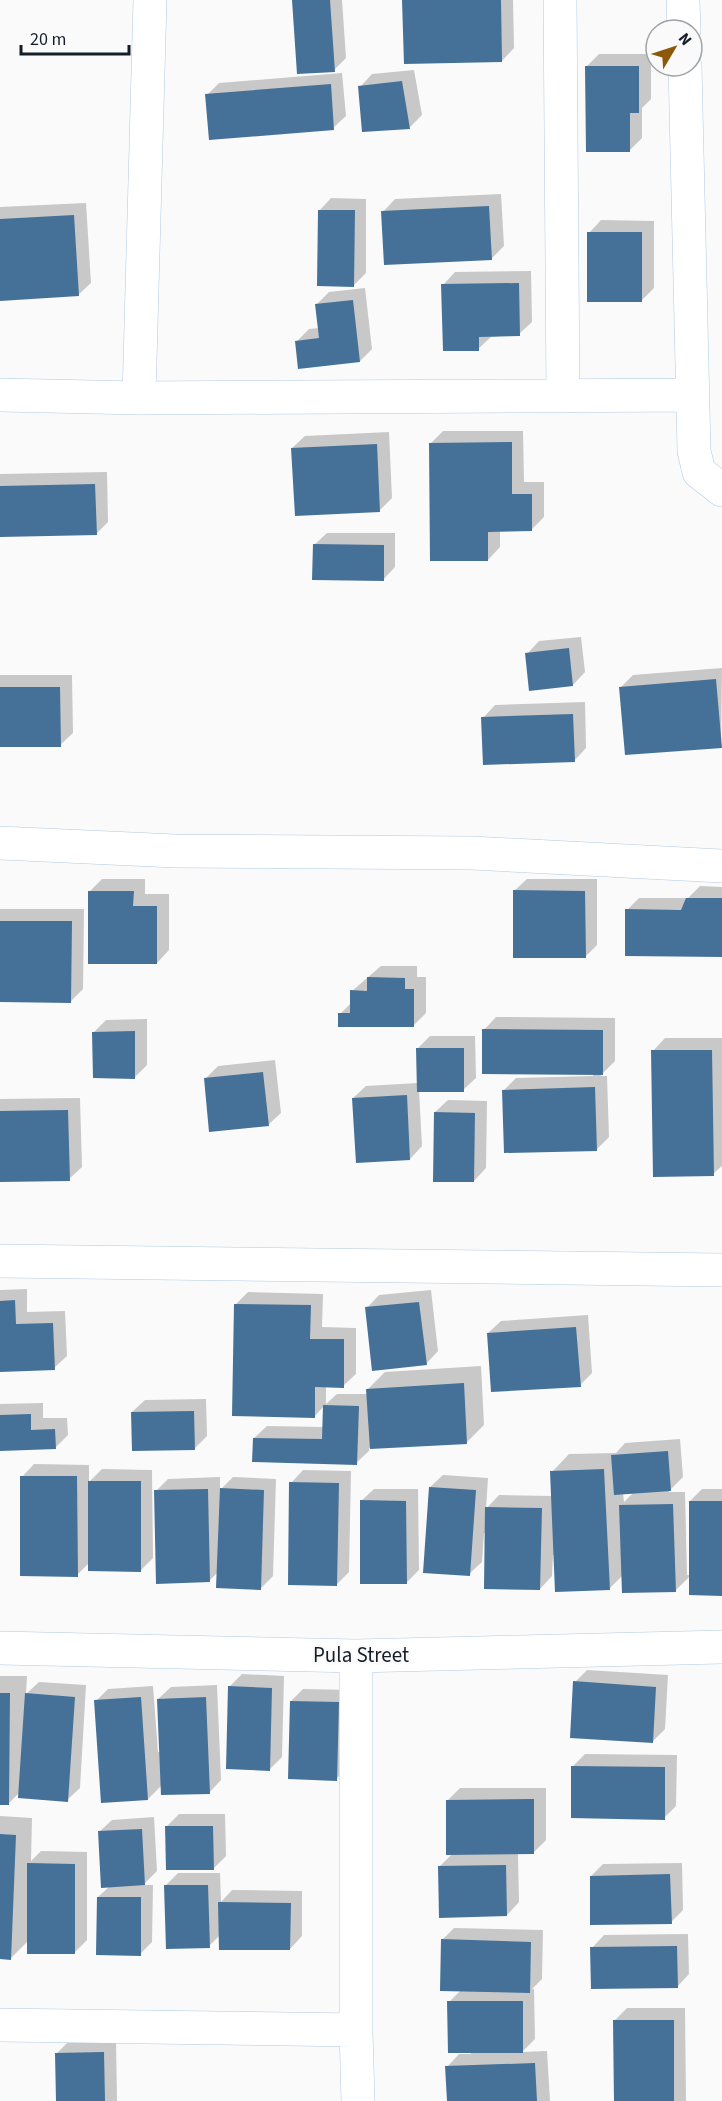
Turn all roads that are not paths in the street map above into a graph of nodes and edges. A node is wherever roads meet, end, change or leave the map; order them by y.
1 (150, 0) edge
2 (560, 0) edge
3 (683, 0) edge
4 (684, 18) edge
5 (685, 78) edge
6 (0, 395) edge
7 (691, 395) junction
8 (563, 396) junction
9 (139, 398) junction
10 (722, 490) edge
11 (0, 843) edge
12 (722, 866) edge
13 (0, 1261) edge
14 (722, 1270) edge
15 (722, 1647) edge
16 (0, 1648) edge
17 (356, 1656) junction
18 (0, 2025) edge
19 (356, 2030) junction
20 (357, 2101) edge

1 - 9 street
2 - 8 street
3 - 4 street
5 - 7 street
6 - 9 street
7 - 8 street
7 - 10 street
8 - 9 street
11 - 12 street
13 - 14 street
15 - 17 street, Pula Street
16 - 17 street, Pula Street
17 - 19 street
18 - 19 street
19 - 20 street

